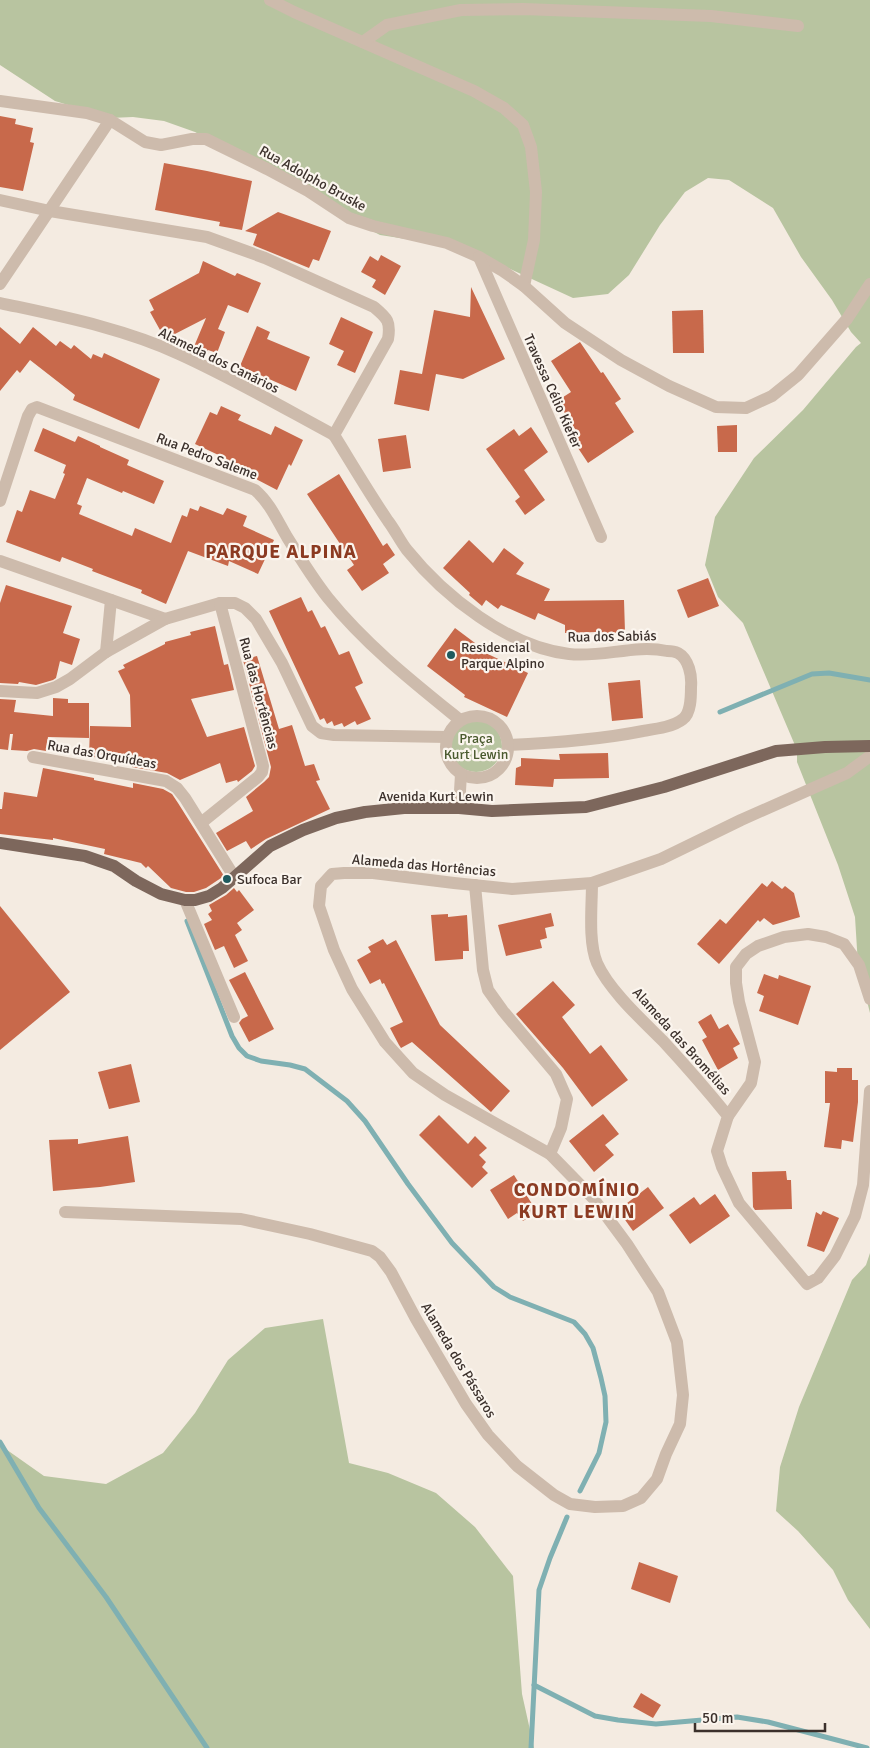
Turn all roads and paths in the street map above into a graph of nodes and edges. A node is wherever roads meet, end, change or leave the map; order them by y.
1 (270, 0) edge
2 (798, 26) dead end
3 (363, 42) junction
4 (0, 101) edge
5 (110, 120) junction
6 (0, 200) edge
7 (50, 211) junction
8 (479, 257) junction
9 (0, 284) edge
10 (870, 284) edge
11 (524, 286) junction
12 (0, 303) edge
13 (334, 435) junction
14 (0, 501) edge
15 (601, 537) dead end
16 (0, 561) edge
17 (111, 600) junction
18 (220, 603) junction
19 (165, 619) junction
20 (106, 652) junction
21 (0, 691) edge
22 (460, 720) junction
23 (447, 737) junction
24 (508, 745) junction
25 (870, 746) edge
26 (870, 756) edge
27 (33, 757) dead end
28 (461, 774) junction
29 (459, 808) junction
30 (201, 823) junction
31 (0, 843) edge
32 (235, 878) junction
33 (592, 883) junction
34 (475, 885) junction
35 (185, 900) junction
36 (870, 999) edge
37 (234, 1017) dead end
38 (870, 1091) edge
39 (728, 1116) junction
40 (550, 1154) junction
41 (65, 1212) dead end
42 (658, 1292) joint

1 - 3 street
2 - 3 street
3 - 11 street
4 - 5 street, Rua Adolpho Bruske
5 - 7 street
5 - 8 street, Rua Adolpho Bruske
6 - 7 street
7 - 9 street
7 - 13 street
8 - 11 street, Rua Adolpho Bruske
8 - 15 street, Travessa Célio Kiefer
10 - 11 street, Rua Adolpho Bruske
12 - 13 street, Alameda dos Canários
13 - 24 street, Rua dos Sabiás
14 - 22 street, Rua Pedro Saleme
16 - 17 street
17 - 19 street
17 - 20 street
18 - 19 street
18 - 23 street
18 - 30 street, Rua das Hortências
19 - 20 street
20 - 21 street
22 - 23 street
22 - 24 street
23 - 28 street
24 - 28 street
25 - 29 main road, Avenida Kurt Lewin
26 - 33 street, Alameda das Hortências
27 - 30 street, Rua das Orquídeas
28 - 29 street
29 - 32 main road, Avenida Kurt Lewin
30 - 32 street, Rua das Orquídeas
31 - 35 main road, Avenida Kurt Lewin
32 - 35 main road, Avenida Kurt Lewin
33 - 34 street, Alameda das Hortências
33 - 39 street, Alameda das Bromélias
34 - 40 street
34 - 40 street, Alameda das Hortências
35 - 37 street
36 - 39 street
38 - 39 street, Alameda das Bromélias
40 - 42 street, Alameda das Hortências
41 - 42 street, Alameda dos Pássaros

